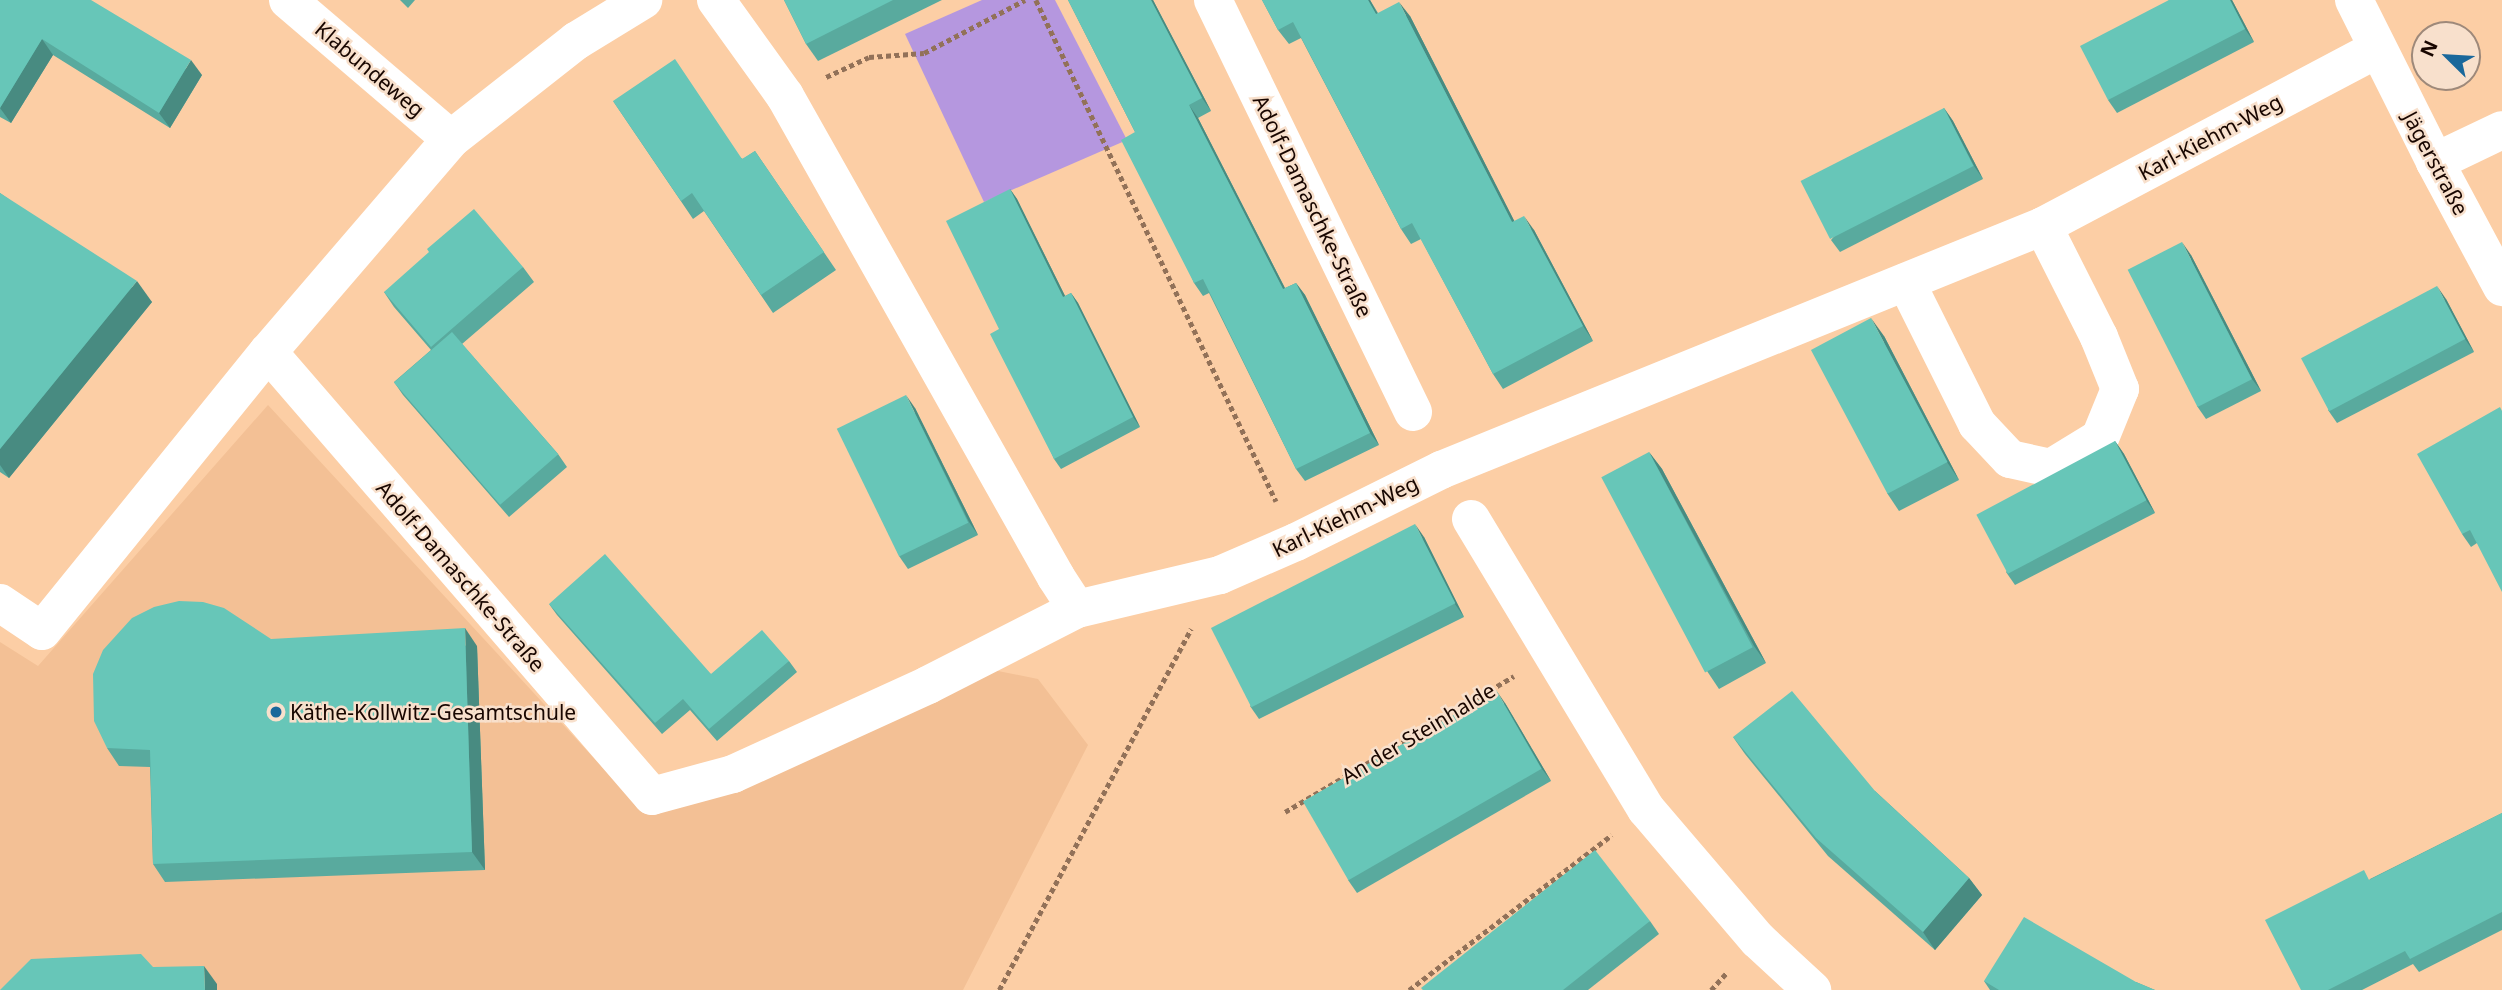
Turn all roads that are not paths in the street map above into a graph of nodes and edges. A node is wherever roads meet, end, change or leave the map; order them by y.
1 (288, 0) edge
2 (643, 0) edge
3 (716, 0) edge
4 (1213, 0) edge
5 (2354, 0) edge
6 (2377, 49) junction
7 (2502, 130) edge
8 (451, 139) junction
9 (2434, 162) junction
10 (2043, 226) junction
11 (1906, 282) junction
12 (2502, 287) edge
13 (268, 352) junction
14 (1413, 412) dead end
15 (1471, 519) dead end
16 (1220, 575) joint
17 (0, 603) edge
18 (1077, 609) junction
19 (1812, 990) edge

1 - 8 street, Klabundeweg
2 - 8 street
3 - 18 street
4 - 14 street, Adolf-Damaschke-Straße
5 - 6 street, Jägerstraße
6 - 9 street, Jägerstraße
6 - 10 street, Karl-Kiehm-Weg
7 - 9 street
8 - 13 street
9 - 12 street, Jägerstraße
10 - 11 street, Karl-Kiehm-Weg
10 - 11 street
11 - 16 street, Karl-Kiehm-Weg
13 - 17 street
13 - 18 street, Adolf-Damaschke-Straße
15 - 19 street
16 - 18 street, Adolf-Damaschke-Straße

